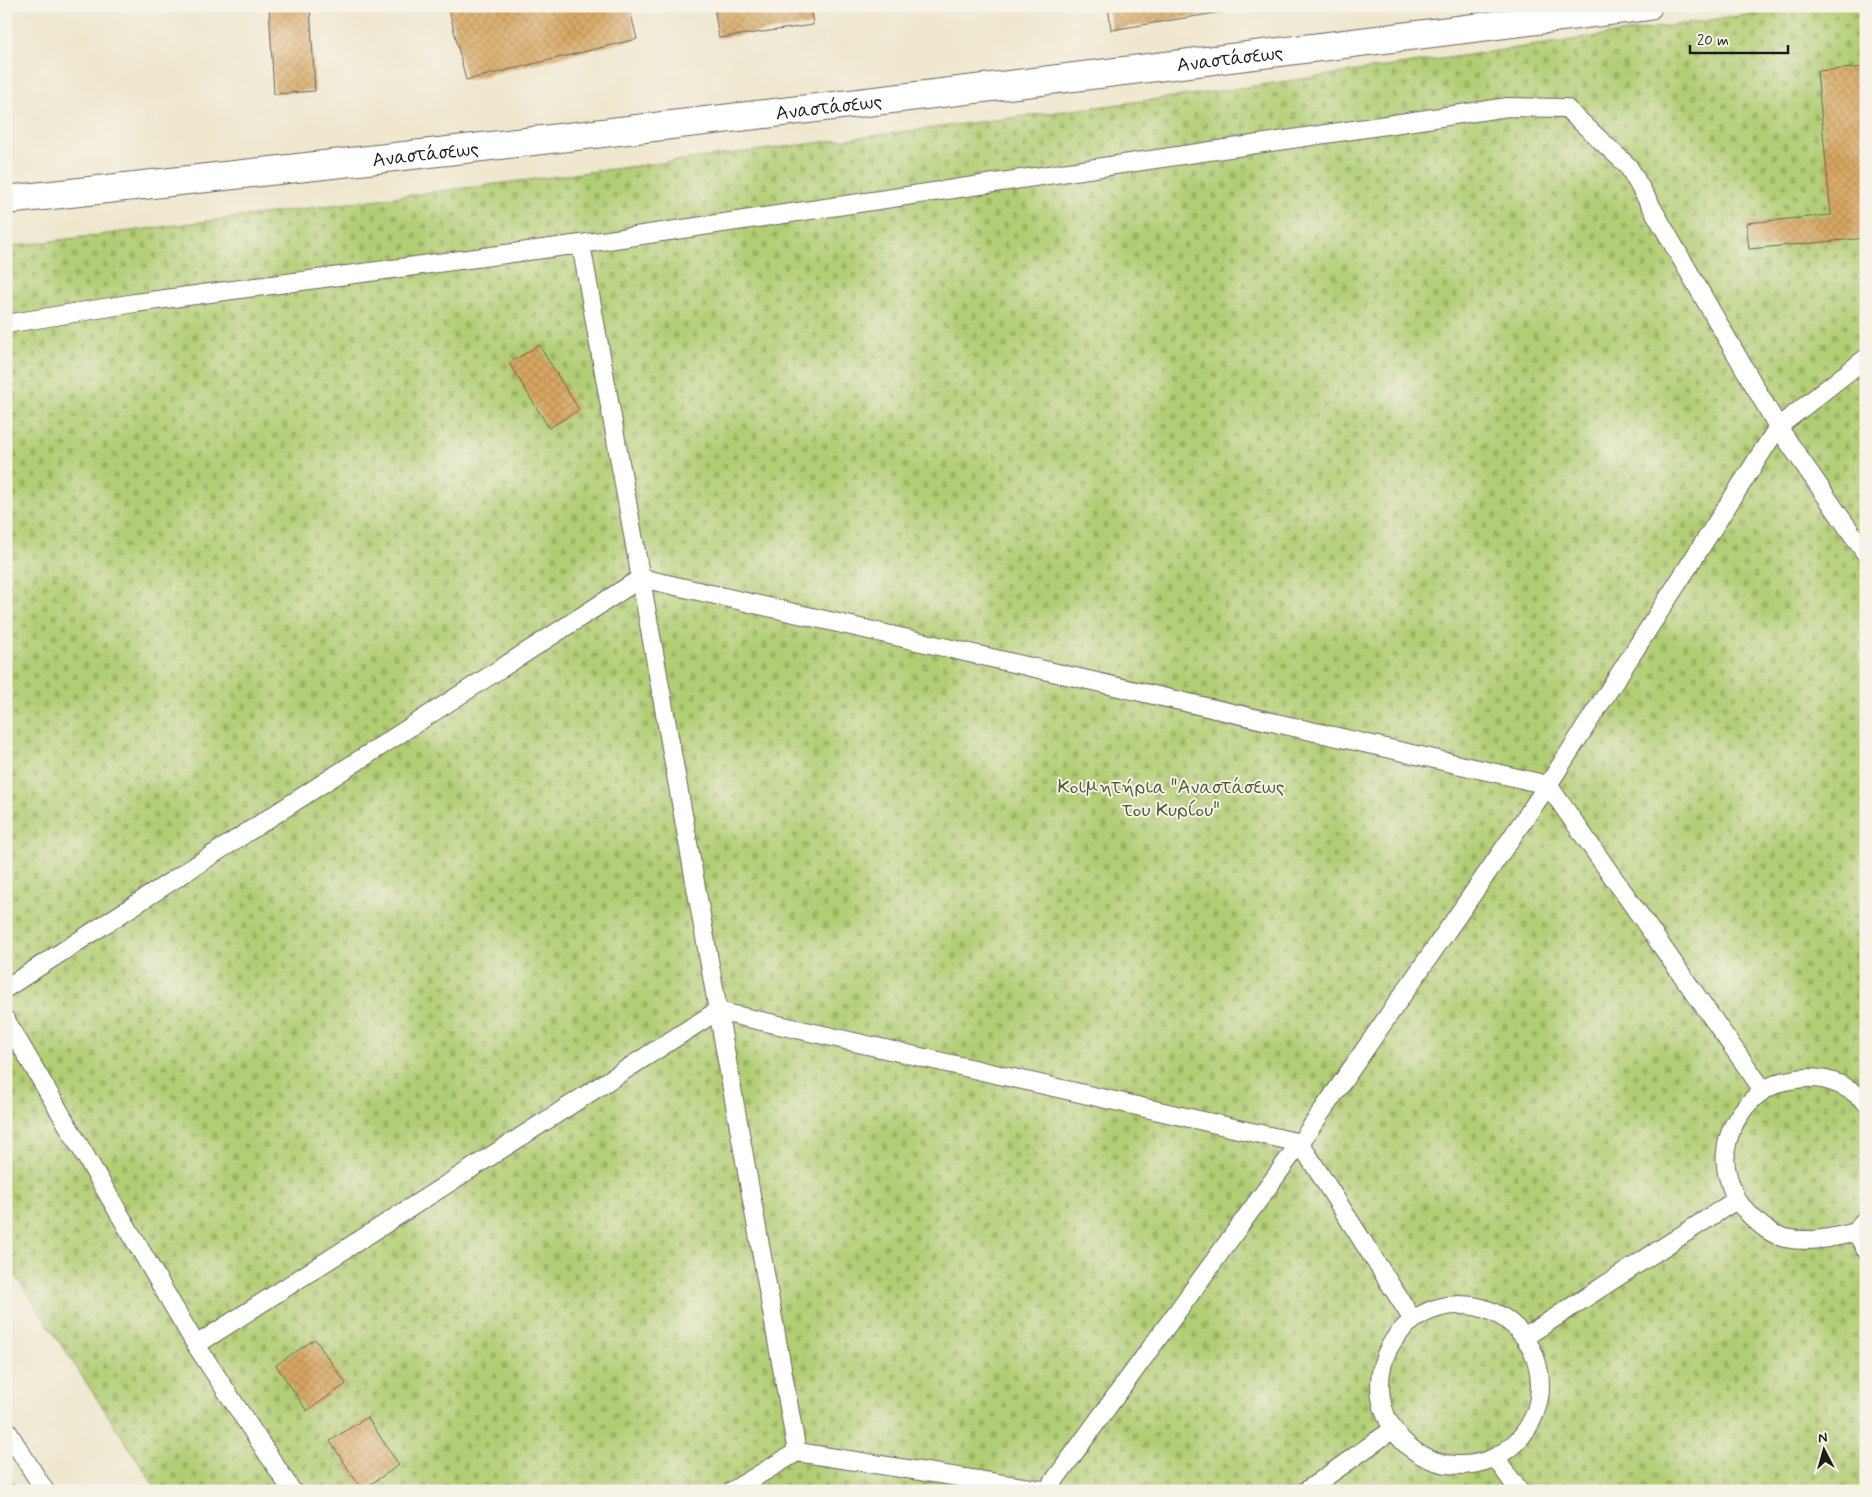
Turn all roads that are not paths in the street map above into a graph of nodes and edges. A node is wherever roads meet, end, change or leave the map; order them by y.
1 (1648, 6) edge
2 (6, 200) edge
3 (581, 244) junction
4 (6, 324) edge
5 (1866, 358) edge
6 (1778, 427) junction
7 (1866, 554) edge
8 (641, 578) junction
9 (1548, 785) junction
10 (6, 988) edge
11 (717, 1011) junction
12 (6, 1020) edge
13 (1763, 1090) junction
14 (1866, 1102) edge
15 (1300, 1143) junction
16 (1736, 1200) junction
17 (1866, 1218) edge
18 (1856, 1232) junction
19 (1866, 1250) edge
20 (1413, 1320) junction
21 (1524, 1337) junction
22 (196, 1345) junction
23 (6, 1430) edge
24 (1392, 1430) junction
25 (797, 1452) junction
26 (1496, 1457) junction
27 (1048, 1490) edge
28 (45, 1491) edge
29 (292, 1491) edge
30 (732, 1491) edge
31 (1306, 1491) edge
32 (1519, 1491) edge

1 - 2 street, Αναστάσεως
3 - 4 lane
3 - 6 lane
3 - 8 lane
5 - 6 lane
6 - 7 lane
6 - 9 lane
8 - 9 lane
8 - 10 lane
8 - 11 lane
9 - 13 lane
9 - 15 lane
11 - 15 lane
11 - 22 lane
11 - 25 lane
12 - 22 lane
13 - 14 lane
13 - 16 lane
15 - 20 lane
15 - 27 lane
16 - 18 lane
16 - 21 lane
17 - 18 lane
18 - 19 lane
20 - 21 lane
20 - 24 lane
21 - 26 lane
22 - 29 lane
23 - 28 lane
24 - 26 lane
24 - 31 lane
25 - 27 lane
25 - 30 lane
26 - 32 lane

